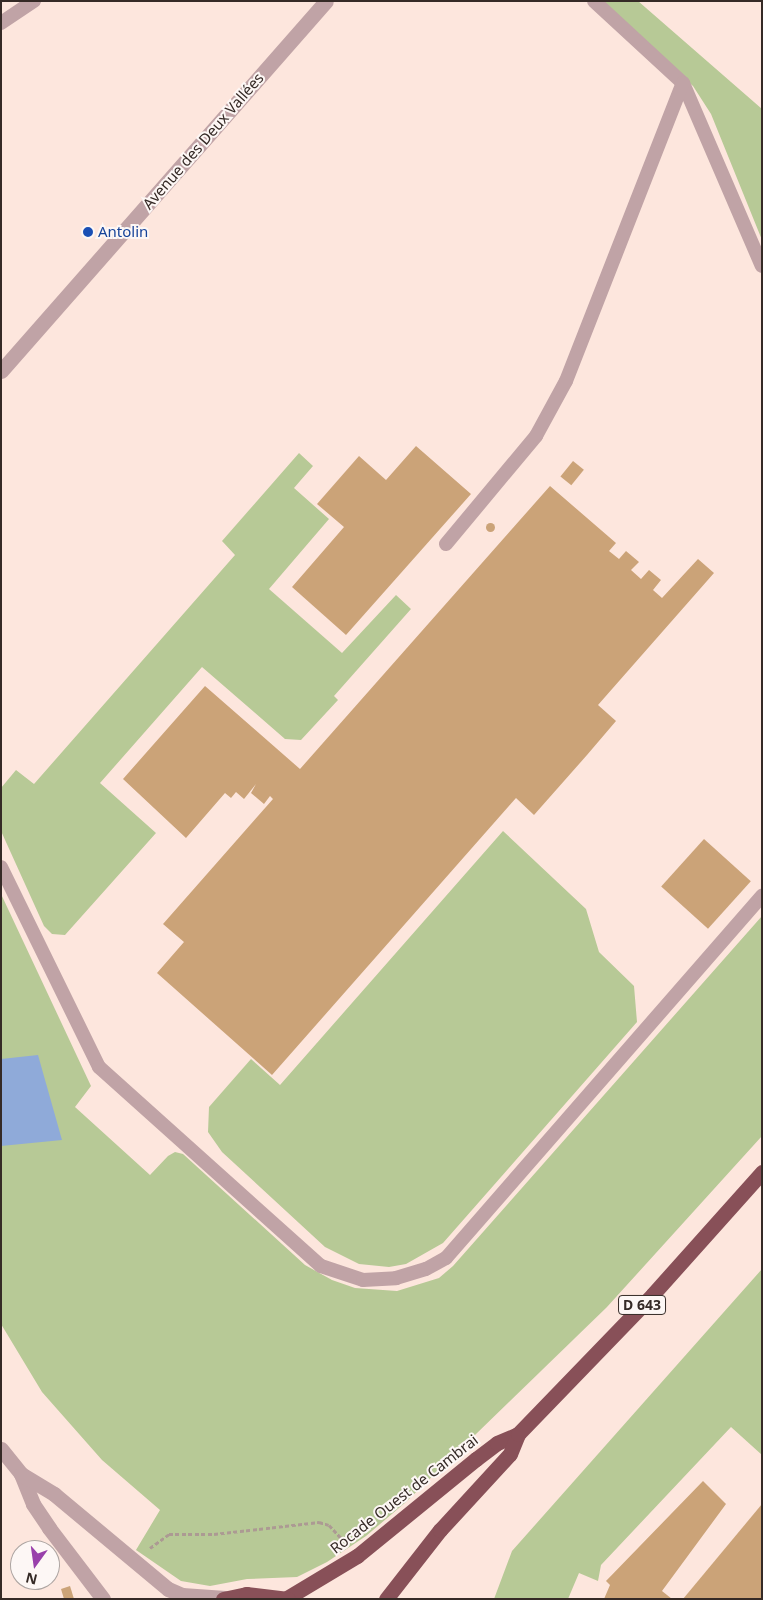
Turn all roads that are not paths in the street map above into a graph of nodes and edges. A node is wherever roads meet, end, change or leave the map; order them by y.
1 (34, 1) edge
2 (326, 1) edge
3 (594, 1) edge
4 (1, 23) edge
5 (683, 83) junction
6 (762, 266) edge
7 (1, 371) edge
8 (446, 544) dead end
9 (1, 867) edge
10 (762, 896) edge
11 (762, 1172) edge
12 (518, 1434) junction
13 (1, 1449) edge
14 (21, 1474) junction
15 (224, 1598) edge
16 (288, 1598) edge
17 (103, 1599) edge
18 (386, 1599) edge

1 - 4 lane
2 - 7 street, Avenue des Deux Vallées
3 - 5 lane
5 - 6 lane
5 - 8 lane
9 - 10 lane
11 - 12 highway, Rocade Ouest de Cambrai / D 643
12 - 16 highway, Rocade Ouest de Cambrai / D 643
12 - 18 highway, Rocade Ouest de Cambrai / D 643
13 - 14 street
14 - 15 street
14 - 17 street
15 - 16 highway

